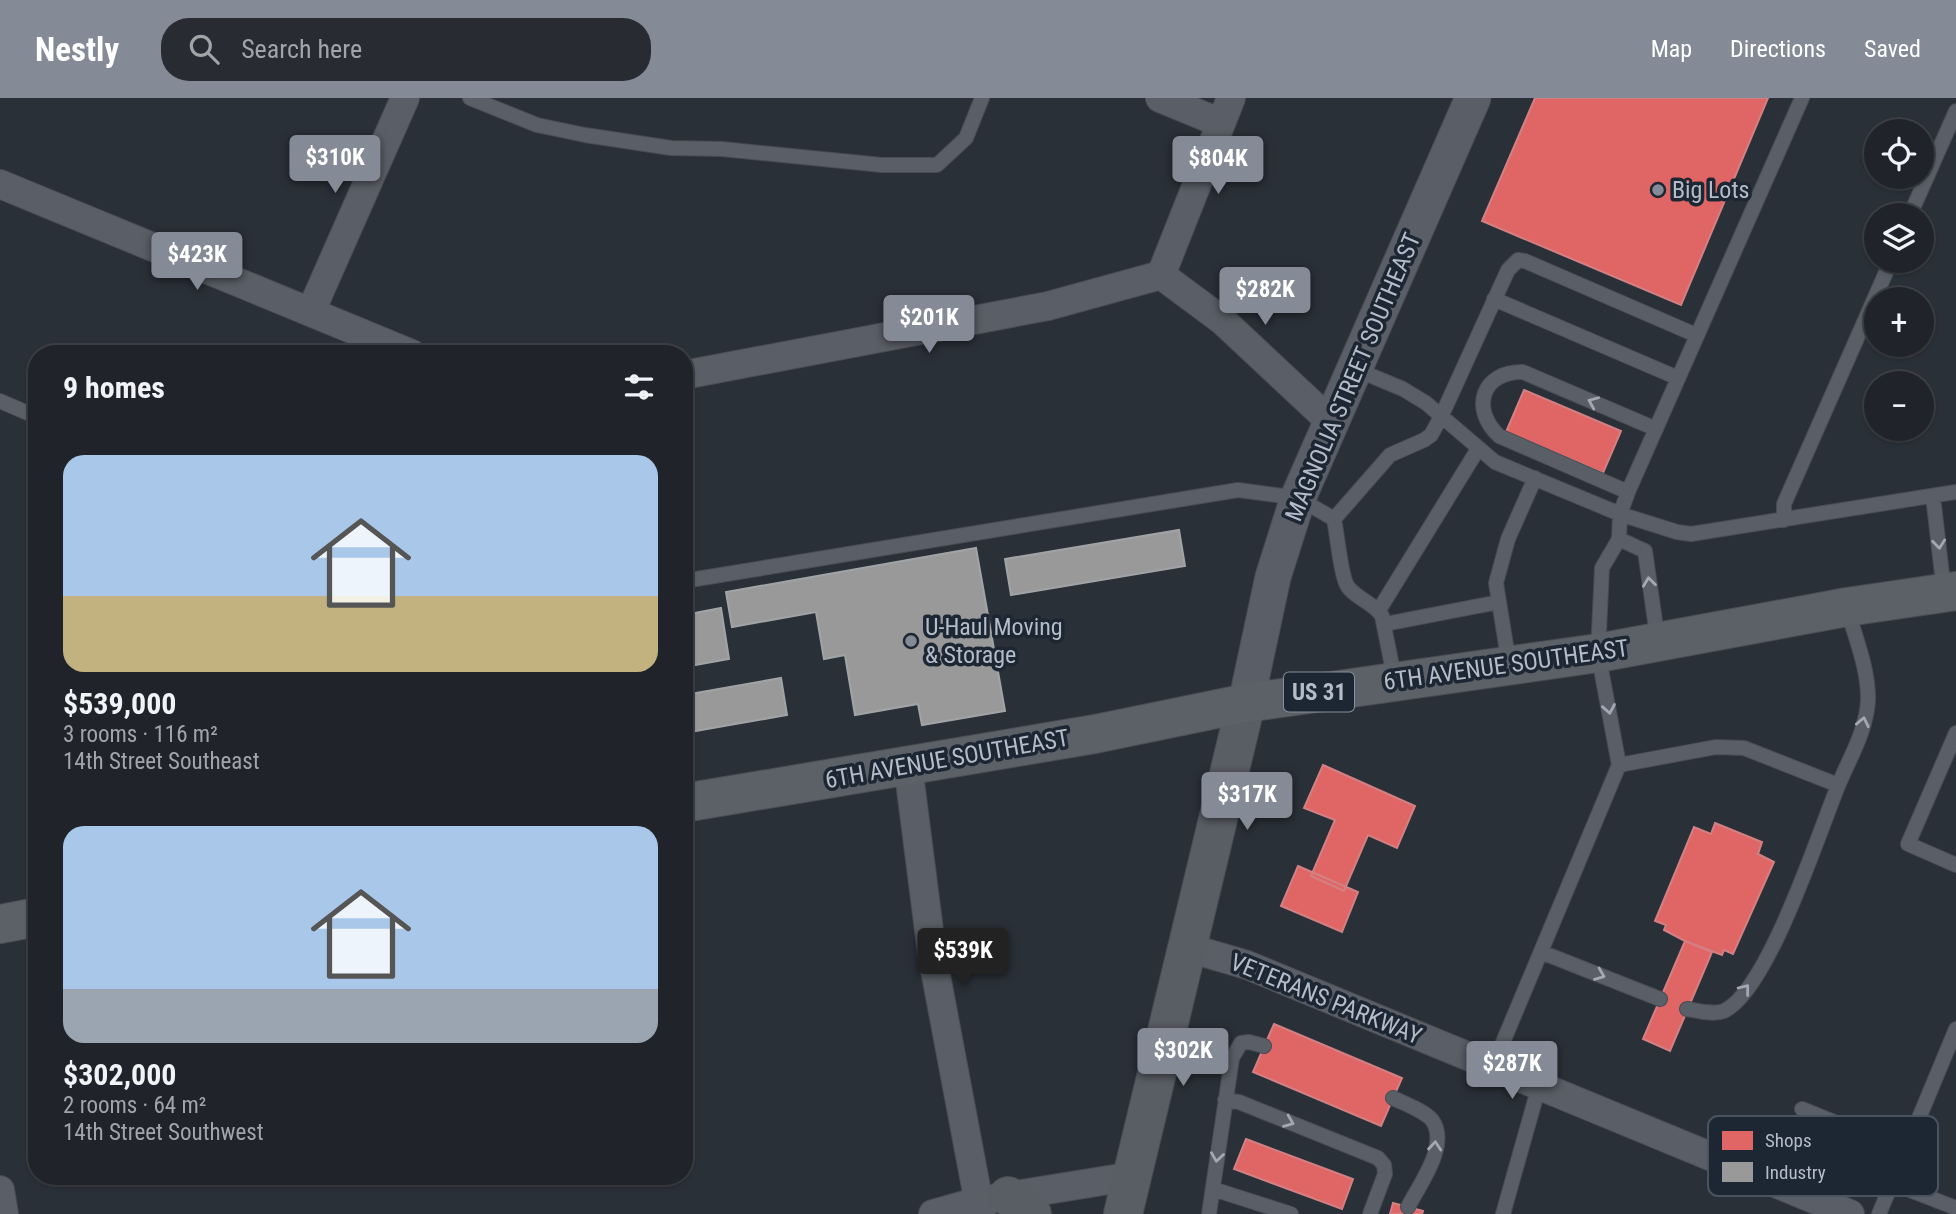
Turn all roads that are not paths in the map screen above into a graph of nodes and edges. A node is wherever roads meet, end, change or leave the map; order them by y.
1 (405, 98) edge
2 (470, 98) edge
3 (982, 98) edge
4 (1160, 98) edge
5 (1473, 98) edge
6 (1802, 98) edge
7 (1226, 110) edge
8 (1956, 111) edge
9 (0, 184) edge
10 (1915, 203) edge
11 (1886, 273) edge
12 (1161, 275) junction
13 (1494, 299) junction
14 (311, 311) junction
15 (1696, 335) junction
16 (391, 345) edge
17 (1355, 369) junction
18 (693, 373) edge
19 (1678, 378) junction
20 (0, 401) edge
21 (28, 413) edge
22 (1441, 417) junction
23 (1332, 423) junction
24 (1656, 429) junction
25 (1478, 449) junction
26 (1535, 478) junction
27 (1628, 492) junction
28 (1956, 492) edge
29 (1933, 496) junction
30 (1298, 498) junction
31 (1620, 514) junction
32 (1334, 519) junction
33 (1784, 520) junction
34 (1619, 539) junction
35 (693, 580) edge
36 (1950, 592) edge
37 (1499, 602) junction
38 (1847, 607) junction
39 (1378, 610) junction
40 (1385, 624) junction
41 (1658, 642) junction
42 (1598, 653) junction
43 (1509, 665) junction
44 (1395, 681) junction
45 (1246, 703) junction
46 (1956, 733) edge
47 (1619, 765) junction
48 (908, 766) junction
49 (1839, 785) junction
50 (693, 802) edge
51 (1956, 865) edge
52 (28, 919) edge
53 (0, 924) edge
54 (1189, 947) junction
55 (1541, 952) junction
56 (1660, 999) dead end
57 (1687, 1009) dead end
58 (1956, 1028) edge
59 (1264, 1046) dead end
60 (1493, 1066) junction
61 (1539, 1086) junction
62 (1394, 1098) dead end
63 (1225, 1100) junction
64 (1802, 1110) dead end
65 (1817, 1116) edge
66 (1920, 1116) edge
67 (1708, 1156) edge
68 (1133, 1176) junction
69 (1213, 1189) junction
70 (0, 1191) edge
71 (1806, 1196) edge
72 (1887, 1196) edge
73 (1925, 1196) edge
74 (1000, 1206) edge
75 (1408, 1207) dead end
76 (1956, 1208) edge
77 (4, 1214) edge
78 (933, 1214) edge
79 (1123, 1214) edge
80 (1209, 1214) edge
81 (1291, 1214) edge
82 (1370, 1214) edge
83 (1503, 1214) edge
84 (1850, 1214) edge
85 (1879, 1214) edge

1 - 14 street
2 - 3 lane
4 - 7 street
5 - 17 street, MAGNOLIA STREET SOUTHEAST
6 - 15 lane
7 - 12 street
8 - 10 lane
9 - 14 street
11 - 33 lane
12 - 18 street
12 - 23 street
13 - 15 lane
13 - 19 lane
13 - 22 lane
14 - 16 street
15 - 19 lane
17 - 22 lane
17 - 23 street, MAGNOLIA STREET SOUTHEAST
19 - 24 lane
20 - 21 lane
22 - 25 lane
22 - 32 lane
23 - 30 street, MAGNOLIA STREET SOUTHEAST
24 - 27 lane
24 -> 27 lane
25 - 26 lane
25 - 39 lane
26 - 31 lane
26 - 37 lane
27 - 31 lane
28 - 29 lane
29 - 33 lane
29 -> 36 lane
30 - 32 lane
30 - 35 lane
30 - 45 street, MAGNOLIA STREET SOUTHEAST
31 - 33 lane
31 - 34 lane
32 - 39 lane
41 -> 34 lane
34 - 42 lane
36 - 38 main road, 6TH AVENUE SOUTHEAST / US 31
37 - 40 lane
37 - 43 lane
38 - 41 main road, 6TH AVENUE SOUTHEAST / US 31
49 -> 38 lane
39 - 40 lane
40 - 44 lane
41 - 42 main road, 6TH AVENUE SOUTHEAST / US 31
42 - 43 main road, 6TH AVENUE SOUTHEAST / US 31
42 -> 47 lane
43 - 44 main road, 6TH AVENUE SOUTHEAST / US 31
44 - 45 main road, 6TH AVENUE SOUTHEAST / US 31
45 - 48 main road, 6TH AVENUE SOUTHEAST / US 31
45 - 54 main road
46 - 51 lane
47 - 49 lane
47 - 55 lane
48 - 50 main road, 6TH AVENUE SOUTHEAST / US 31
48 - 74 street
57 -> 49 lane
52 - 53 main road
54 - 60 street, VETERANS PARKWAY
54 - 68 main road
55 -> 56 lane
55 - 60 lane
58 - 66 lane
59 - 63 lane
60 - 61 street, VETERANS PARKWAY
61 - 67 street, VETERANS PARKWAY
61 - 83 lane
75 -> 62 lane
63 -> 69 lane
63 -> 82 lane
64 - 65 lane
68 - 74 street
68 - 79 main road
69 - 80 lane
69 - 81 lane
70 - 77 street
71 - 84 street, VETERANS PARKWAY
72 - 85 lane
73 - 76 lane
74 - 78 street

